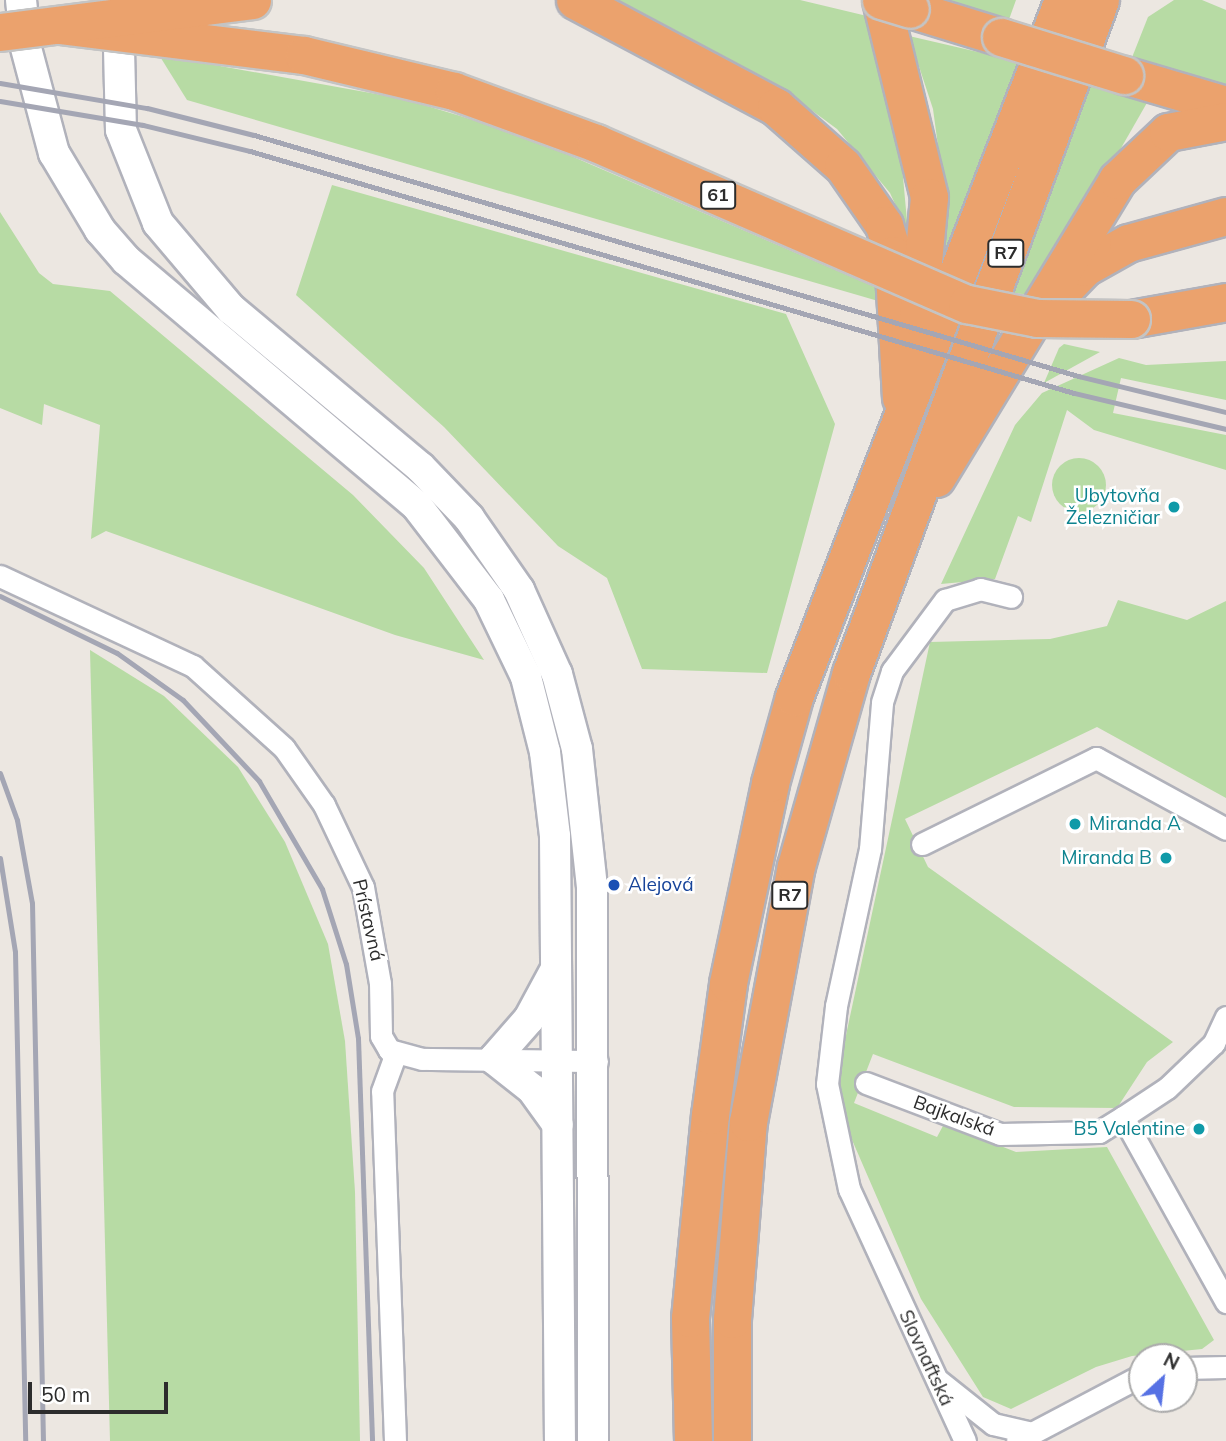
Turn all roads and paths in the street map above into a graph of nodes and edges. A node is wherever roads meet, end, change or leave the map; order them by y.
1 (252, 0) edge
2 (575, 0) edge
3 (1063, 0) edge
4 (1100, 0) edge
5 (891, 3) edge
6 (17, 22) edge
7 (59, 25) junction
8 (119, 49) dead end
9 (1226, 105) edge
10 (1226, 121) edge
11 (1226, 216) edge
12 (1226, 302) edge
13 (1030, 324) junction
14 (901, 417) junction
15 (912, 505) junction
16 (0, 576) edge
17 (1011, 597) dead end
18 (1226, 829) edge
19 (922, 844) dead end
20 (556, 969) junction
21 (1226, 1017) edge
22 (395, 1055) junction
23 (494, 1059) junction
24 (559, 1060) junction
25 (597, 1061) junction
26 (866, 1083) dead end
27 (1123, 1117) junction
28 (558, 1125) junction
29 (1226, 1303) edge
30 (1226, 1367) edge
31 (1198, 1368) edge
32 (934, 1378) junction
33 (1128, 1383) edge
34 (1026, 1438) edge
35 (395, 1441) edge
36 (560, 1441) edge
37 (593, 1441) edge
38 (693, 1441) edge
39 (732, 1441) edge
40 (965, 1441) edge

1 - 7 highway, bridge
2 - 14 highway
3 - 14 highway, R7
4 - 15 highway, R7
5 - 9 highway, bridge
5 - 14 highway
6 - 7 highway, bridge
6 - 20 main road
7 - 12 highway, 61, bridge
8 - 25 main road
10 - 13 highway
11 - 13 highway
13 - 15 highway
14 - 38 highway, R7
15 - 39 highway, R7
16 - 22 street, Prístavná
17 - 32 street, Slovnaftská
18 - 19 street
20 - 23 main road
20 - 24 main road
21 - 27 street, Bajkalská
22 - 23 street
22 - 35 street
23 - 24 street
23 - 28 main road
24 - 25 street
24 - 28 main road
25 - 37 main road
26 - 27 street, Bajkalská
27 - 29 street
28 - 36 main road
30 - 31 street
32 - 34 street
32 - 40 street, Slovnaftská
33 - 34 street

